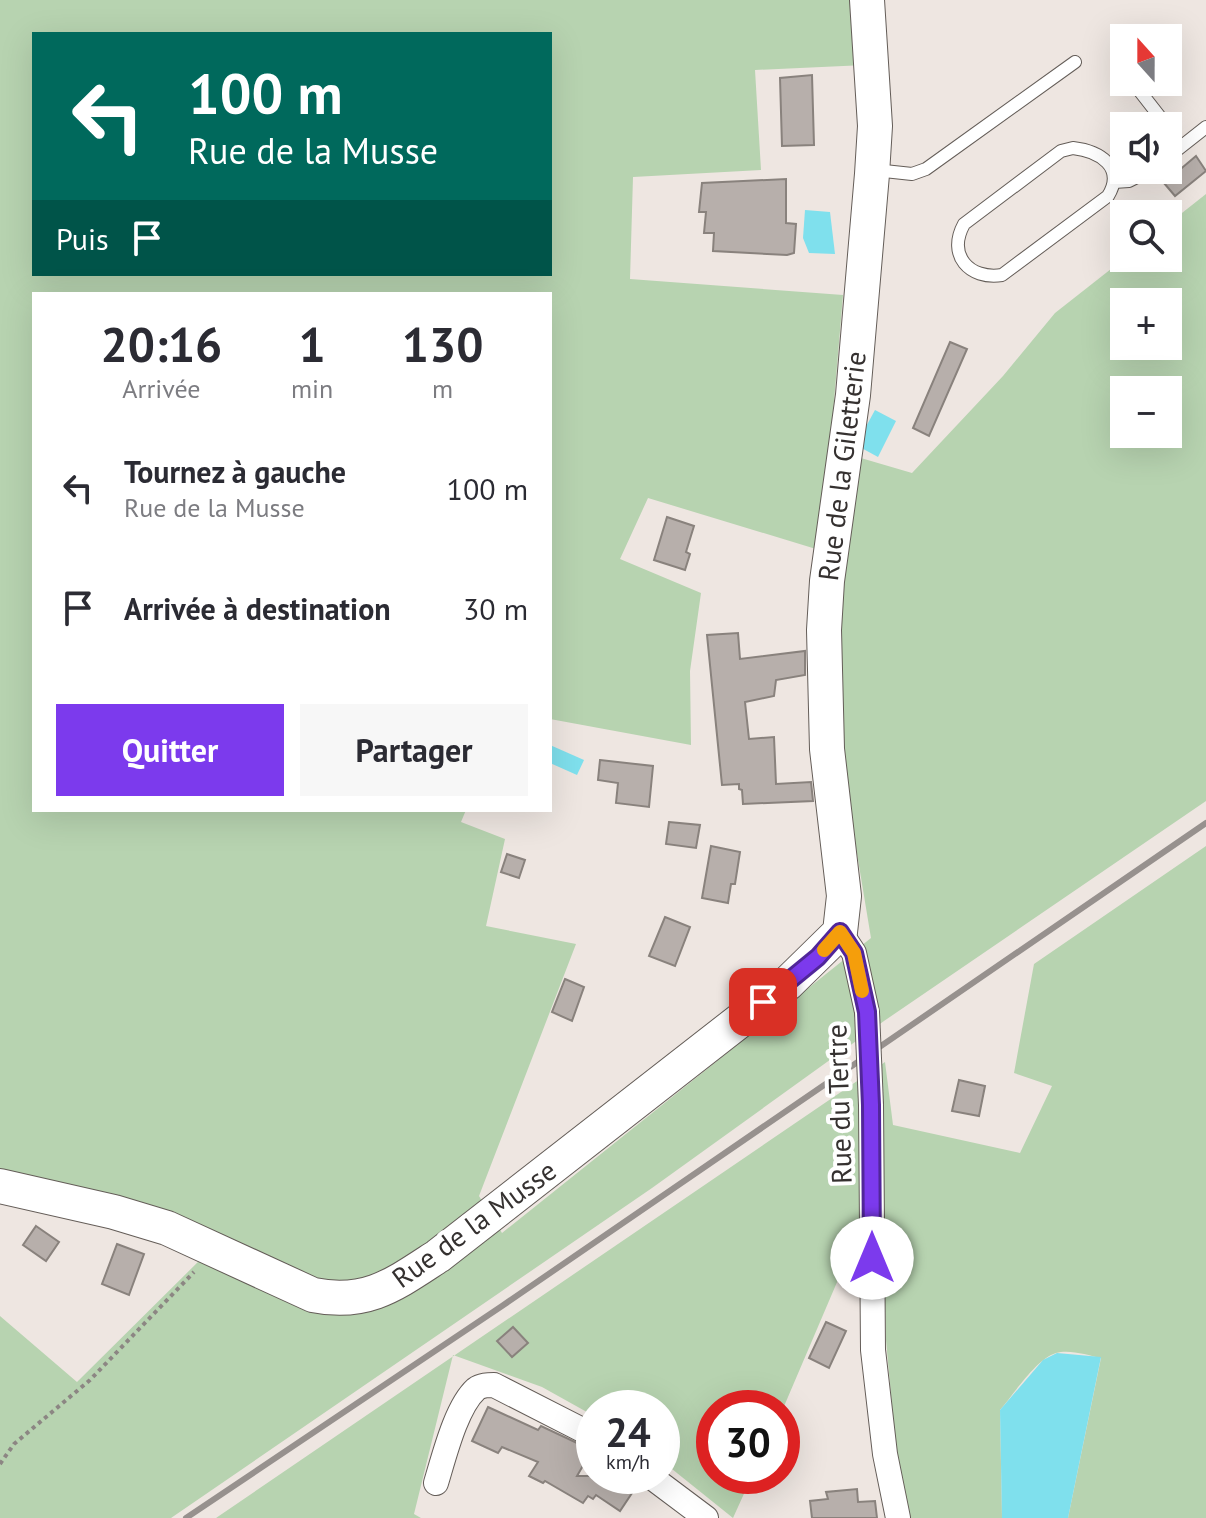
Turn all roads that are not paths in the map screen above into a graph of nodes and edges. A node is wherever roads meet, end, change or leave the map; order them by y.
1 (867, 0) edge
2 (1075, 62) dead end
3 (1144, 96) edge
4 (1157, 112) edge
5 (1206, 127) edge
6 (1182, 146) edge
7 (872, 170) junction
8 (1114, 182) joint
9 (840, 932) junction
10 (0, 1186) edge
11 (576, 1427) edge
12 (436, 1483) dead end
13 (674, 1494) edge
14 (706, 1518) edge
15 (898, 1518) edge

1 - 7 street, Rue de la Giletterie
2 - 7 lane
3 - 4 lane
5 - 6 lane
7 - 9 street, Rue de la Giletterie
8 - 8 lane
9 - 10 street, Rue de la Musse
9 - 15 street, Rue du Tertre, bridge
11 - 12 street
13 - 14 street

